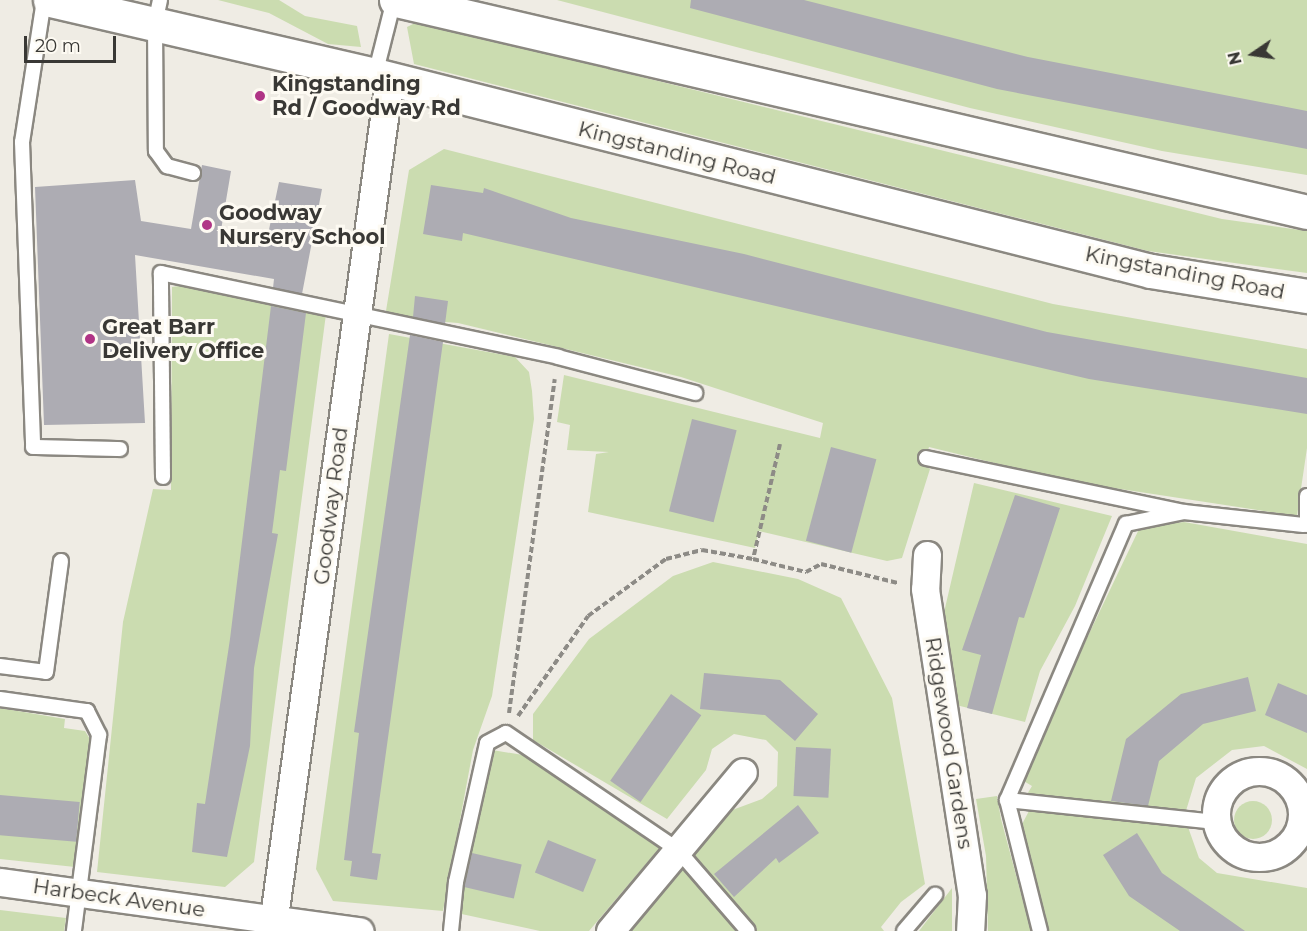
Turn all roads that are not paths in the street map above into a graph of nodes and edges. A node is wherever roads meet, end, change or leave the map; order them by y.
1 (44, 0) edge
2 (50, 0) edge
3 (395, 0) edge
4 (158, 11) edge
5 (382, 78) junction
6 (193, 173) dead end
7 (1307, 212) edge
8 (1307, 296) edge
9 (355, 317) junction
10 (695, 393) dead end
11 (120, 449) dead end
12 (926, 458) dead end
13 (163, 477) dead end
14 (1307, 496) edge
15 (1184, 512) junction
16 (1305, 525) edge
17 (927, 555) dead end
18 (61, 561) dead end
19 (0, 666) edge
20 (0, 699) edge
21 (742, 772) dead end
22 (1007, 800) junction
23 (1216, 822) junction
24 (1302, 839) edge
25 (678, 849) junction
26 (0, 882) edge
27 (79, 892) junction
28 (935, 895) dead end
29 (272, 926) edge
30 (74, 931) edge
31 (360, 931) edge
32 (451, 931) edge
33 (610, 931) edge
34 (748, 931) edge
35 (904, 931) edge
36 (970, 931) edge
37 (1040, 931) edge

1 - 11 lane
2 - 4 main road, Kingstanding Road
3 - 5 lane
3 - 7 main road
4 - 5 main road, Kingstanding Road
4 - 6 lane
5 - 8 main road, Kingstanding Road
5 - 9 street, Goodway Road
9 - 10 lane
9 - 13 lane
9 - 29 street, Goodway Road
12 - 15 lane
14 - 16 lane
15 - 16 lane
15 - 22 lane
17 - 36 street, Ridgewood Gardens
18 - 19 lane
20 - 27 lane
21 - 25 street
22 - 23 lane
22 - 37 lane
23 - 24 street
23 - 24 street
25 - 32 lane
25 - 33 street
25 - 34 lane
26 - 27 street, Harbeck Avenue
27 - 29 street, Harbeck Avenue
27 - 30 lane
28 - 35 lane
29 - 31 street, Harbeck Avenue

